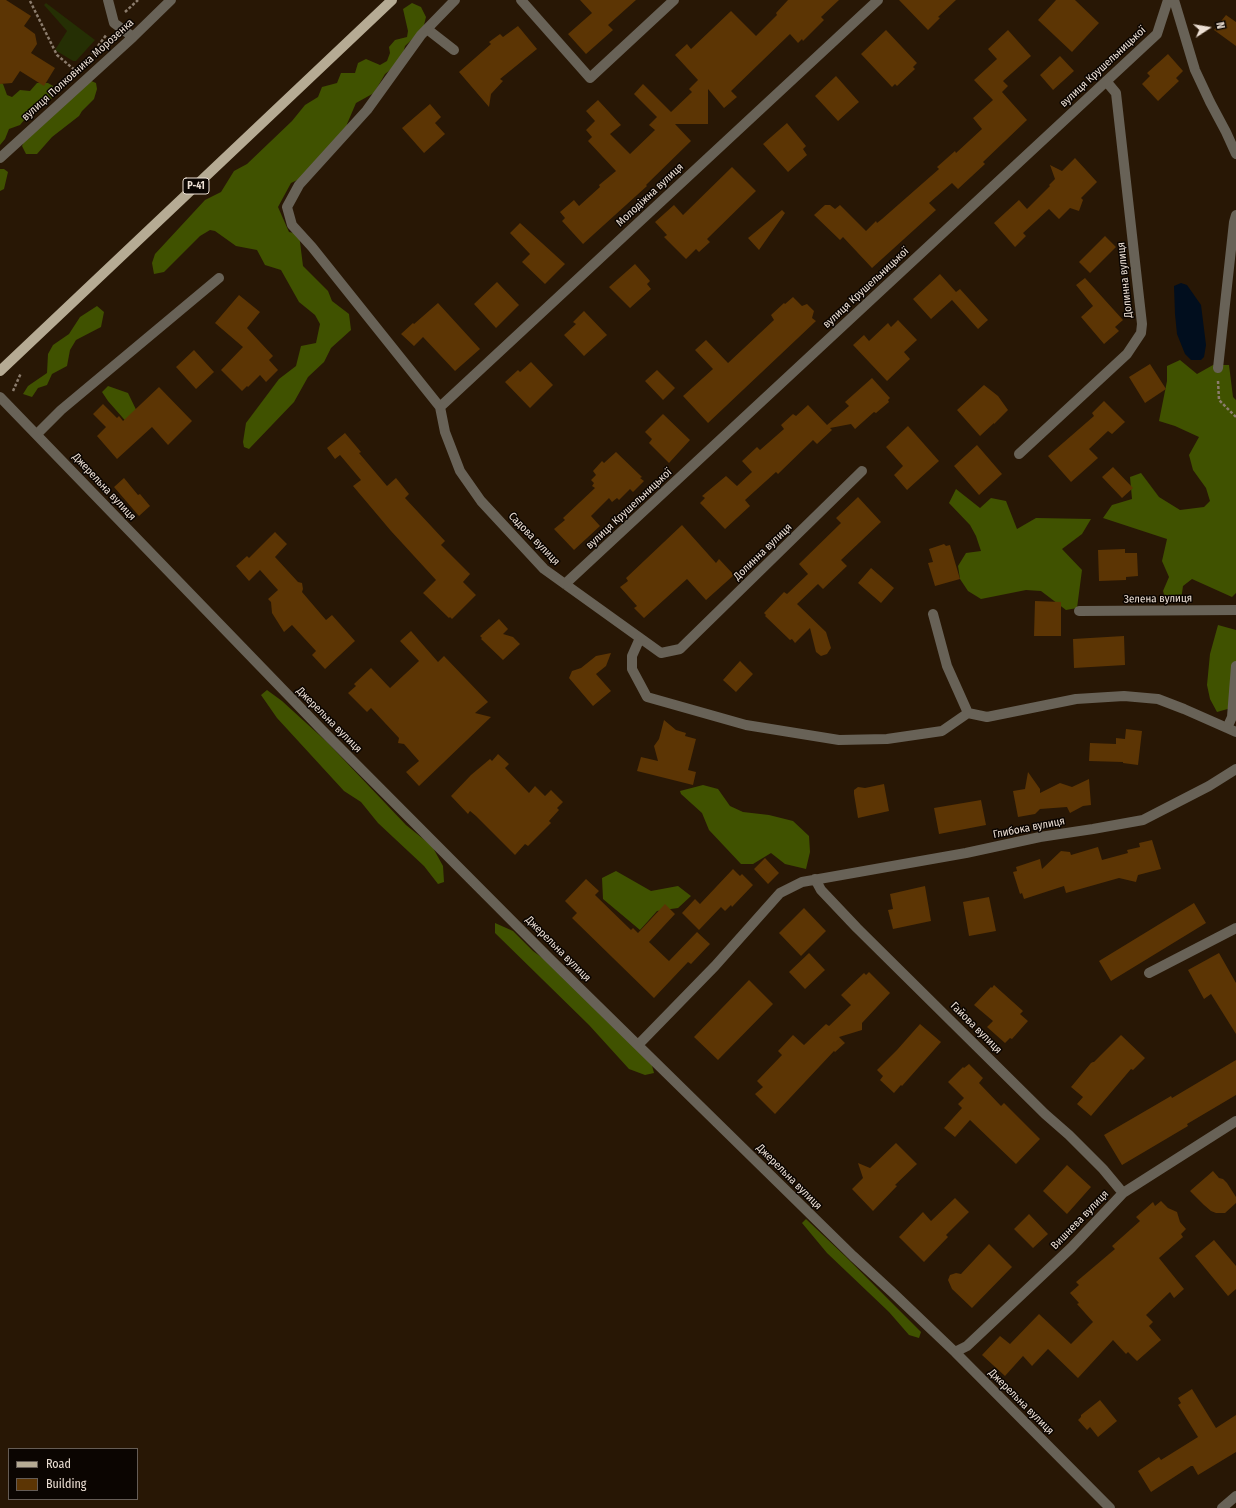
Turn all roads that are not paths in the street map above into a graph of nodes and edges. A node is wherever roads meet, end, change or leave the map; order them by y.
1 (108, 0) edge
2 (171, 0) edge
3 (392, 0) edge
4 (454, 0) edge
5 (521, 0) edge
6 (674, 0) edge
7 (878, 0) edge
8 (1168, 0) edge
9 (1174, 0) edge
10 (428, 29) junction
11 (133, 37) junction
12 (454, 50) dead end
13 (1106, 81) junction
14 (1236, 154) edge
15 (0, 158) edge
16 (1236, 215) edge
17 (218, 278) dead end
18 (1218, 368) road end
19 (0, 371) edge
20 (3, 400) edge
21 (440, 407) junction
22 (37, 434) junction
23 (1019, 454) dead end
24 (862, 471) dead end
25 (565, 584) junction
26 (1236, 610) edge
27 (1079, 611) dead end
28 (933, 614) dead end
29 (640, 638) junction
30 (680, 648) joint
31 (1236, 666) edge
32 (968, 713) junction
33 (1232, 730) edge
34 (1234, 773) edge
35 (815, 879) junction
36 (1236, 928) edge
37 (1149, 973) dead end
38 (638, 1045) junction
39 (1236, 1121) edge
40 (1123, 1193) junction
41 (955, 1352) junction
42 (1235, 1501) edge
43 (1110, 1508) edge
44 (1222, 1508) edge

1 - 11 street
2 - 11 street, вулиця Полковника Морозенка
3 - 19 main road, Р-41
4 - 10 street
5 - 6 street
7 - 21 street, Молодіжна вулиця
8 - 13 street, вулиця Крушельницької
9 - 14 street
10 - 12 street
10 - 21 street
11 - 15 street, вулиця Полковника Морозенка
13 - 23 street, Долинна вулиця
13 - 25 street, вулиця Крушельницької
16 - 18 street
17 - 22 street
20 - 22 street, Джерельна вулиця
21 - 25 street, Садова вулиця
22 - 38 street, Джерельна вулиця
24 - 30 street, Долинна вулиця
25 - 29 street, Садова вулиця
26 - 27 street, Зелена вулиця
28 - 32 street
29 - 30 street, Садова вулиця
29 - 32 street
31 - 33 street
32 - 33 street
34 - 35 street, Глибока вулиця
35 - 38 street, Глибока вулиця
35 - 40 street, Гайова вулиця
36 - 37 street
38 - 41 street, Джерельна вулиця
39 - 40 street, Вишнева вулиця
40 - 41 street, Вишнева вулиця
41 - 43 street, Джерельна вулиця
42 - 44 street

